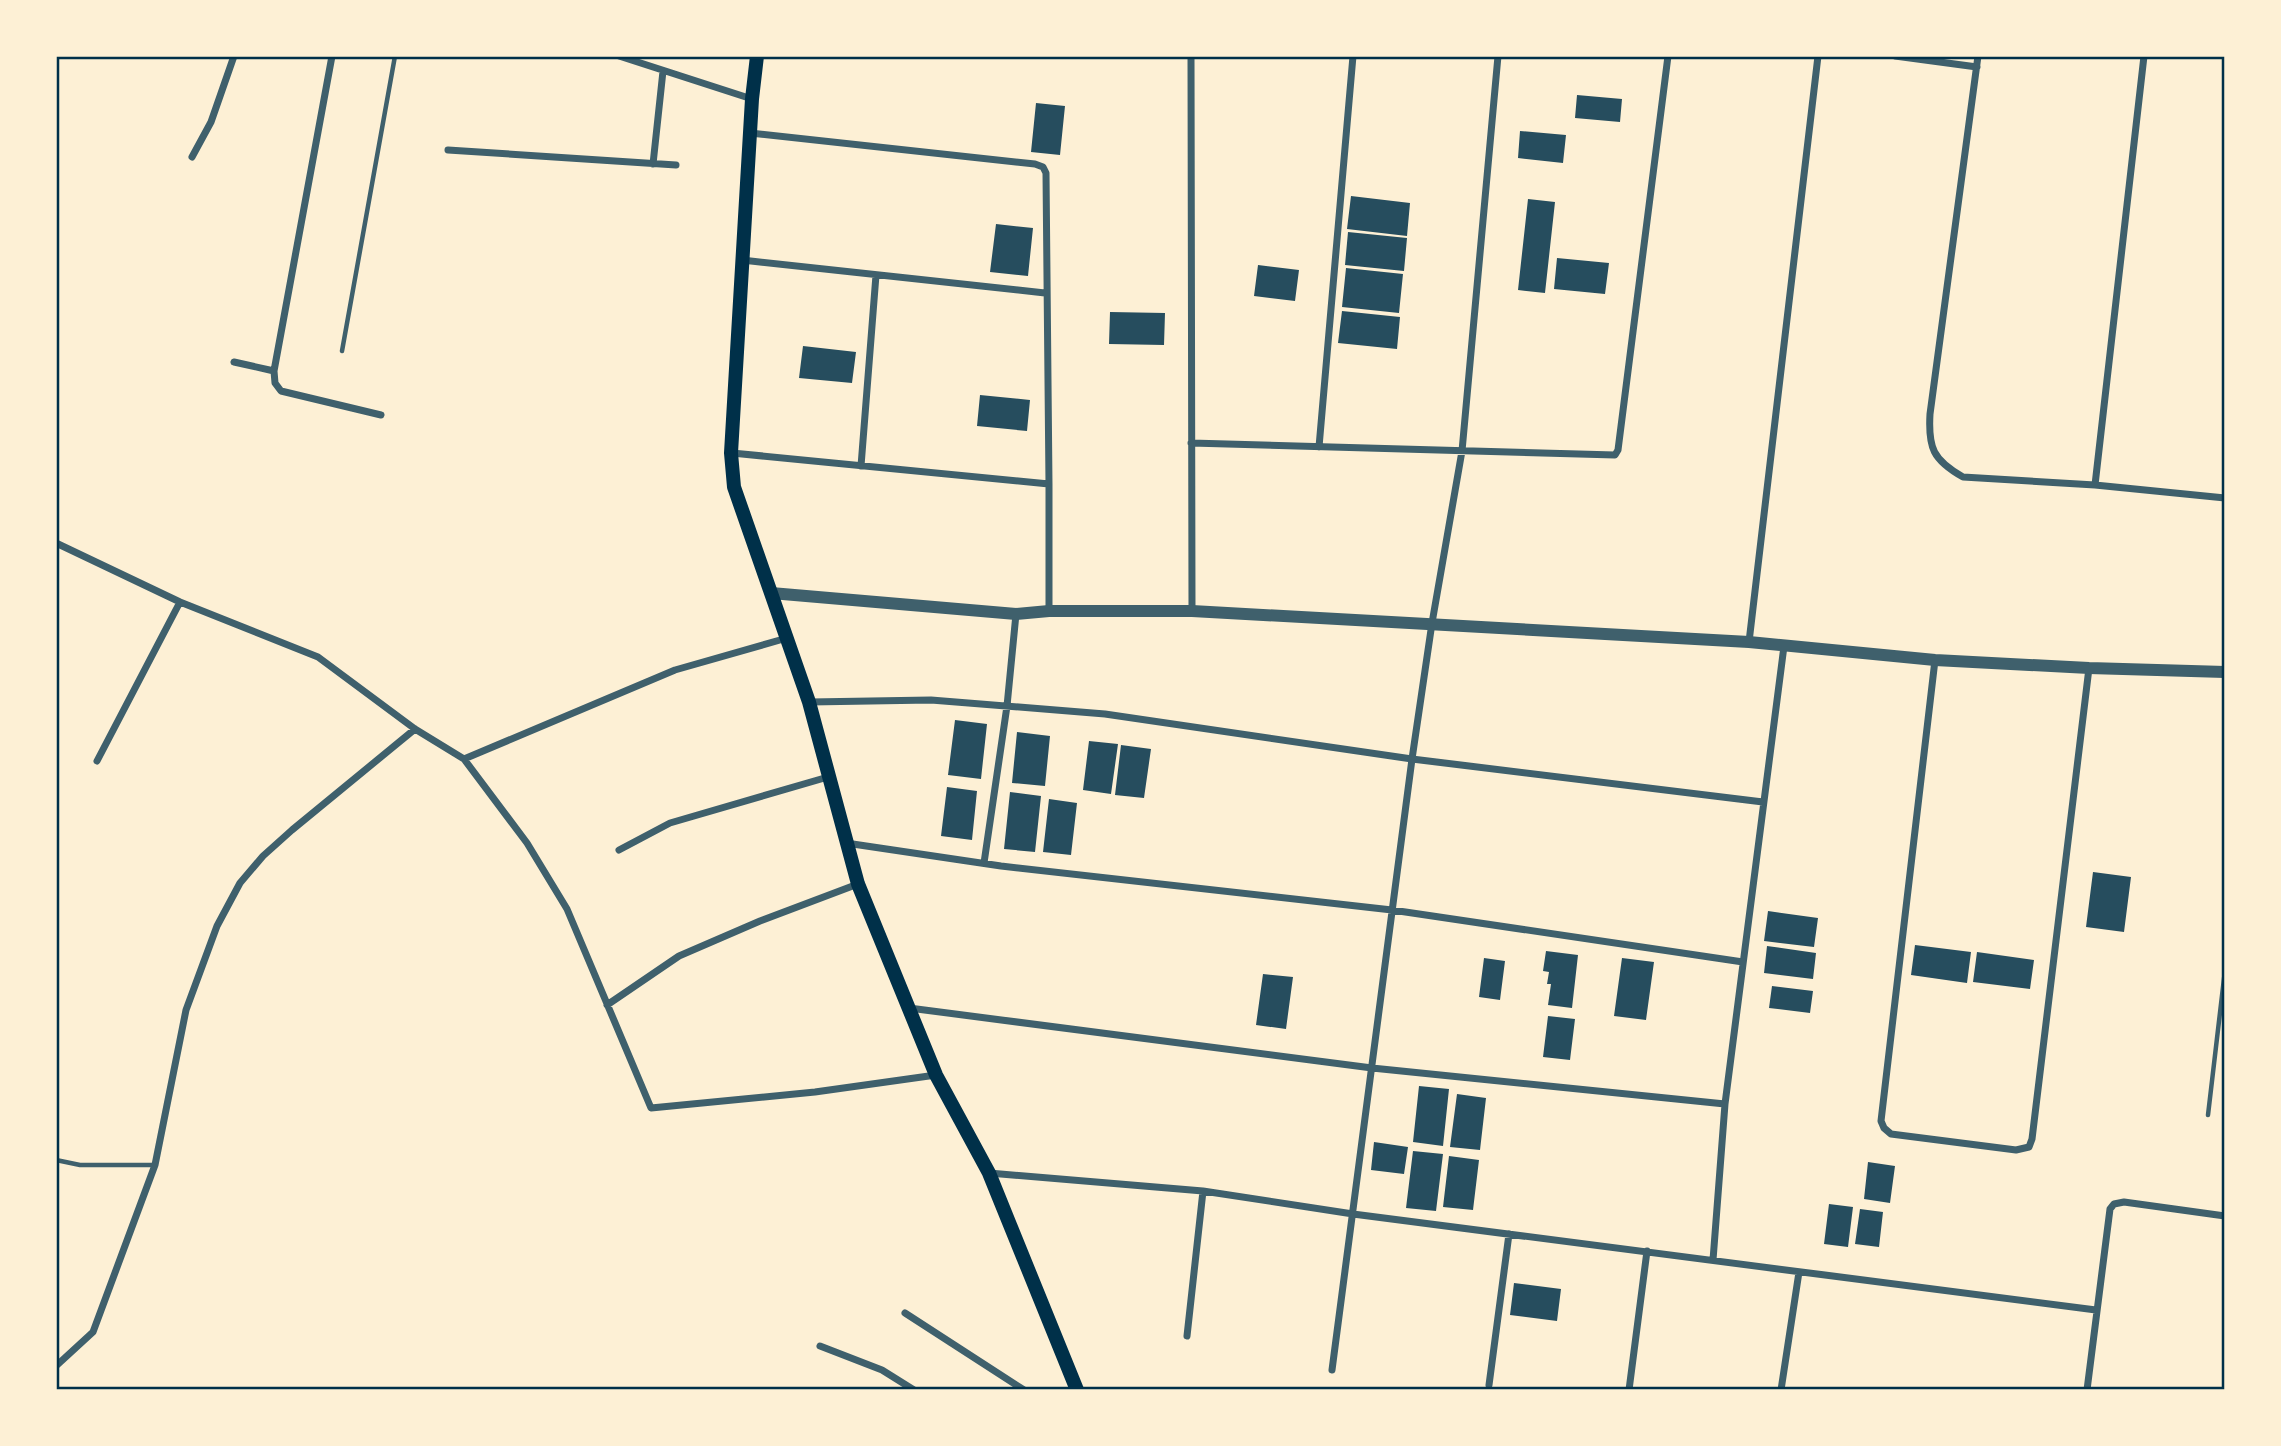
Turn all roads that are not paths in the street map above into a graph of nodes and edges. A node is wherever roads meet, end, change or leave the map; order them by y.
1 (234, 56) edge
2 (332, 56) edge
3 (395, 56) edge
4 (619, 56) edge
5 (757, 56) edge
6 (1191, 56) edge
7 (1353, 56) edge
8 (1498, 56) edge
9 (1668, 56) edge
10 (1818, 56) edge
11 (1895, 56) edge
12 (1978, 56) edge
13 (2144, 56) edge
14 (1977, 67) junction
15 (663, 71) junction
16 (752, 99) junction
17 (750, 133) junction
18 (448, 150) dead end
19 (192, 157) dead end
20 (653, 164) junction
21 (676, 165) dead end
22 (742, 260) junction
23 (876, 275) junction
24 (1045, 293) junction
25 (342, 351) dead end
26 (234, 362) dead end
27 (274, 371) junction
28 (382, 415) dead end
29 (1191, 443) junction
30 (1319, 447) junction
31 (1462, 451) junction
32 (731, 453) junction
33 (860, 466) junction
34 (1049, 484) junction
35 (2095, 485) junction
36 (2225, 498) edge
37 (56, 543) edge
38 (771, 593) junction
39 (180, 602) junction
40 (1048, 611) junction
41 (1192, 611) junction
42 (1016, 614) junction
43 (1432, 623) junction
44 (787, 638) junction
45 (1749, 642) junction
46 (1784, 646) junction
47 (1936, 660) junction
48 (2089, 668) junction
49 (2225, 672) edge
50 (809, 702) junction
51 (1007, 706) junction
52 (415, 729) junction
53 (464, 759) junction
54 (1412, 759) junction
55 (97, 761) dead end
56 (828, 777) junction
57 (1763, 802) junction
58 (846, 843) junction
59 (619, 850) dead end
60 (984, 863) junction
61 (858, 884) junction
62 (1392, 910) junction
63 (1743, 962) junction
64 (2225, 970) edge
65 (607, 1005) junction
66 (908, 1008) junction
67 (1372, 1068) junction
68 (936, 1075) junction
69 (1725, 1104) junction
70 (2208, 1115) dead end
71 (56, 1160) edge
72 (155, 1165) junction
73 (989, 1173) junction
74 (1203, 1191) junction
75 (1353, 1214) junction
76 (2225, 1216) edge
77 (1509, 1234) junction
78 (1647, 1251) junction
79 (1713, 1260) junction
80 (1799, 1272) junction
81 (2096, 1310) junction
82 (905, 1313) dead end
83 (1187, 1336) dead end
84 (820, 1346) dead end
85 (56, 1366) edge
86 (1332, 1370) dead end
87 (1489, 1385) dead end
88 (914, 1390) edge
89 (1024, 1390) edge
90 (1077, 1390) edge
91 (1629, 1390) edge
92 (1781, 1390) edge
93 (2087, 1390) edge

1 - 19 street
2 - 27 street
3 - 25 lane
4 - 15 street
5 - 16 main road
6 - 29 street
7 - 30 street
8 - 31 street
9 - 31 street
10 - 45 street
11 - 14 street
12 - 14 street
13 - 35 street
14 - 35 street
15 - 16 street
15 - 20 street
16 - 17 main road
17 - 22 main road
17 - 24 street
18 - 20 street
20 - 21 street
22 - 23 street
22 - 32 main road
23 - 24 street
23 - 33 street
24 - 34 street
26 - 27 street
27 - 28 street
29 - 30 street
29 - 41 street
30 - 31 street
31 - 43 street
32 - 33 street
32 - 38 main road
33 - 34 street
34 - 40 street
35 - 36 street
37 - 39 street
38 - 42 street
38 - 44 main road
39 - 52 street
39 - 55 street
40 - 41 street
40 - 42 street
41 - 43 street
42 - 51 street
43 - 45 street
43 - 54 street
44 - 50 main road
44 - 53 street
45 - 46 street
46 - 47 street
46 - 57 street
47 - 48 street
47 - 48 street
48 - 49 street
50 - 51 street
50 - 56 main road
51 - 54 street
51 - 60 street
52 - 53 street
52 - 72 street
53 - 65 street
54 - 57 street
54 - 62 street
56 - 58 main road
56 - 59 street
57 - 63 street
58 - 60 street
58 - 61 main road
60 - 62 street
61 - 65 street
61 - 66 main road
62 - 63 street
62 - 67 street
63 - 69 street
64 - 70 lane
65 - 68 street
66 - 67 street
66 - 68 main road
67 - 69 street
67 - 75 street
68 - 73 main road
69 - 79 street
71 - 72 lane
72 - 85 street
73 - 74 street
73 - 90 main road
74 - 75 street
74 - 83 street
75 - 77 street
75 - 86 street
76 - 81 street
77 - 78 street
77 - 87 street
78 - 79 street
78 - 91 street
79 - 80 street
80 - 81 street
80 - 92 street
81 - 93 street
82 - 89 street
84 - 88 street

